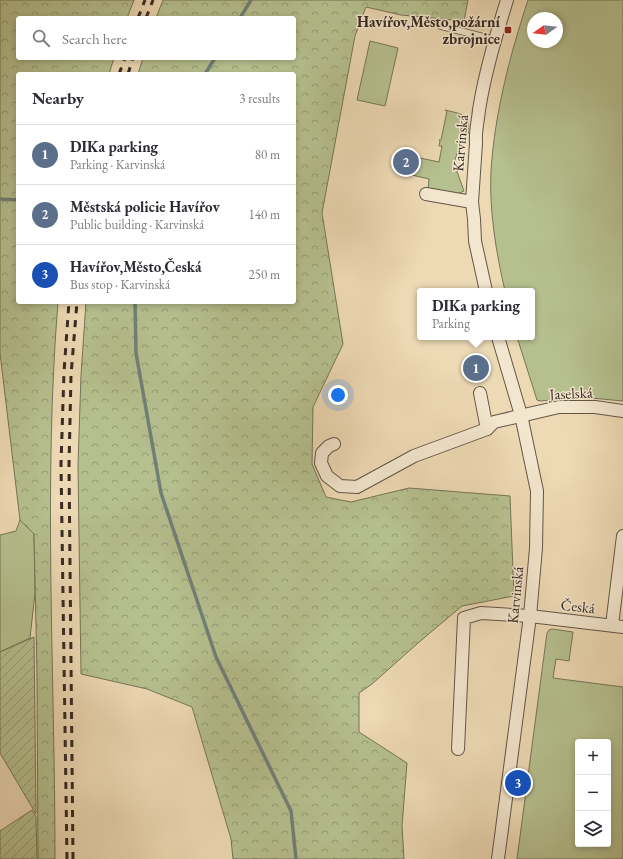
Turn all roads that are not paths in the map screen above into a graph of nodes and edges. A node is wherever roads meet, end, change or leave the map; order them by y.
1 (507, 0) edge
2 (441, 26) dead end
3 (495, 40) junction
4 (426, 194) dead end
5 (472, 202) junction
6 (485, 288) edge
7 (499, 340) edge
8 (480, 394) dead end
9 (623, 411) edge
10 (521, 415) junction
11 (487, 430) junction
12 (334, 444) dead end
13 (623, 536) edge
14 (530, 616) junction
15 (618, 626) edge
16 (458, 749) dead end
17 (498, 859) edge

1 - 3 street, Karvinská
2 - 3 lane
3 - 5 street, Karvinská
4 - 5 street
5 - 6 street, Karvinská
7 - 10 street, Karvinská
8 - 11 street
9 - 10 street, Jaselská
10 - 11 street, Jaselská
10 - 14 street, Karvinská
11 - 12 street, Jaselská
13 - 15 street
14 - 15 street, Česká
14 - 16 street, Česká
14 - 17 street, Karvinská

